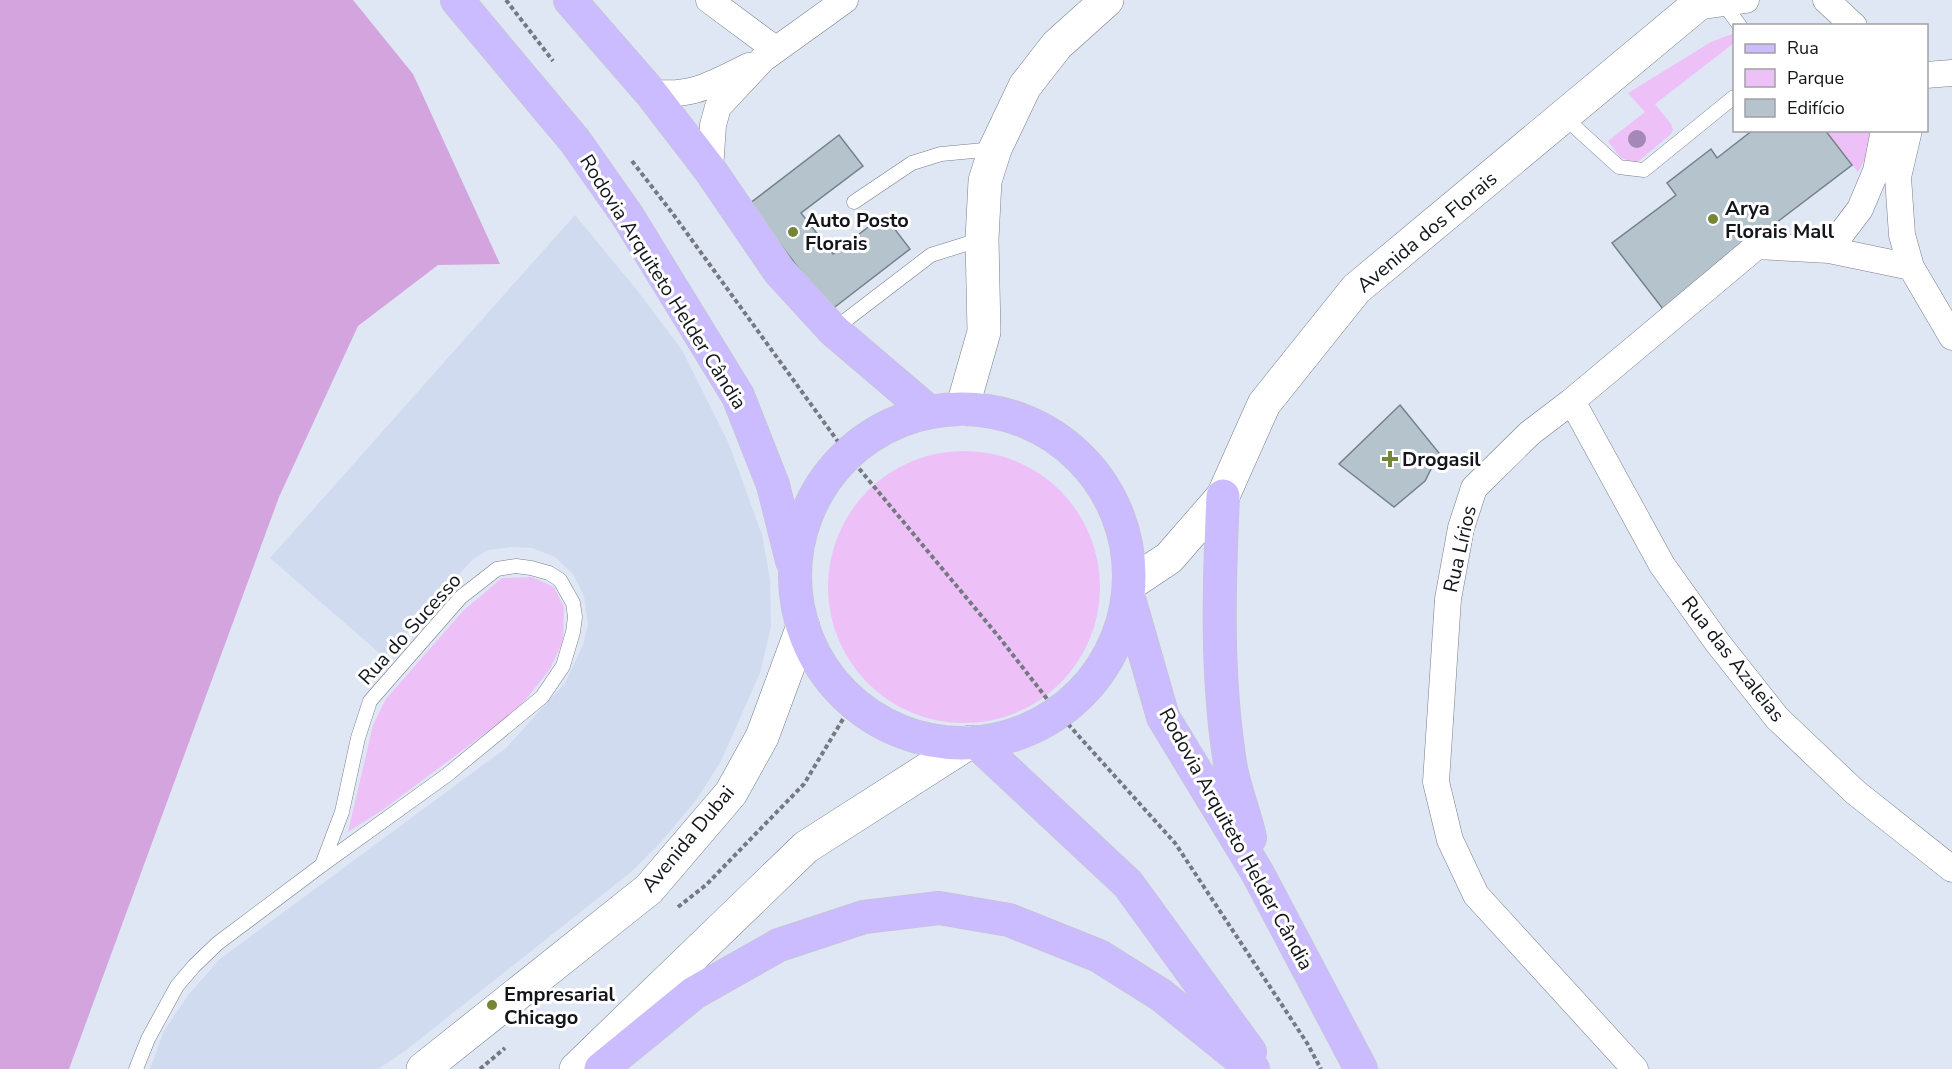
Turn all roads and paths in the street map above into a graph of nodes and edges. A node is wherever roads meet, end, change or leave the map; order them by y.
1 (457, 0) edge
2 (506, 0) edge
3 (570, 0) edge
4 (709, 0) edge
5 (844, 0) edge
6 (1107, 0) edge
7 (1826, 0) edge
8 (1717, 3) edge
9 (1738, 24) edge
10 (1852, 24) edge
11 (769, 54) junction
12 (556, 65) dead end
13 (1952, 73) edge
14 (1928, 75) edge
15 (650, 92) junction
16 (1733, 98) edge
17 (1564, 117) junction
18 (1884, 132) edge
19 (1909, 132) edge
20 (995, 148) junction
21 (629, 158) dead end
22 (710, 170) junction
23 (854, 202) dead end
24 (982, 239) junction
25 (1829, 250) junction
26 (1911, 267) junction
27 (833, 330) junction
28 (1952, 337) edge
29 (1572, 401) junction
30 (962, 409) junction
31 (928, 411) junction
32 (847, 454) junction
33 (1223, 496) junction
34 (793, 566) junction
35 (1130, 593) junction
36 (803, 626) junction
37 (1058, 713) junction
38 (973, 742) junction
39 (322, 865) junction
40 (1952, 869) edge
41 (1257, 872) junction
42 (136, 1069) edge
43 (423, 1069) edge
44 (576, 1069) edge
45 (601, 1069) edge
46 (1252, 1069) edge
47 (1262, 1069) edge
48 (1321, 1069) edge
49 (1361, 1069) edge
50 (1635, 1069) edge

1 - 34 main road, Rodovia Arquiteto Helder Cândia
2 - 12 path
3 - 15 main road
4 - 11 street
5 - 11 street
6 - 20 street
7 - 10 street
8 - 9 lane
8 - 17 street, Avenida dos Florais
11 - 15 street
11 - 22 street
13 - 14 street
15 - 22 main road
16 - 17 lane
17 - 33 street, Avenida dos Florais
18 - 25 street
19 - 26 street
20 - 23 lane
20 - 24 street
21 - 32 path
22 - 27 main road
24 - 27 lane
24 - 30 street
25 - 26 street, Rua Lírios
25 - 29 street, Rua Lírios
26 - 28 street
27 - 31 main road
29 - 40 street, Rua das Azaleias
29 - 50 street, Rua Lírios
30 - 31 main road
30 - 35 main road
31 - 32 main road
32 - 34 main road
32 - 37 path
33 - 35 street, Avenida dos Florais
33 - 41 main road
34 - 36 main road
35 - 37 main road
35 - 41 main road, Rodovia Arquiteto Helder Cândia
36 - 38 main road
36 - 43 street, Avenida Dubai
37 - 38 main road
37 - 48 path
38 - 44 street
38 - 47 main road
39 - 39 lane, Rua do Sucesso
39 - 42 lane, Rua do Sucesso
41 - 49 main road, Rodovia Arquiteto Helder Cândia
45 - 46 main road

